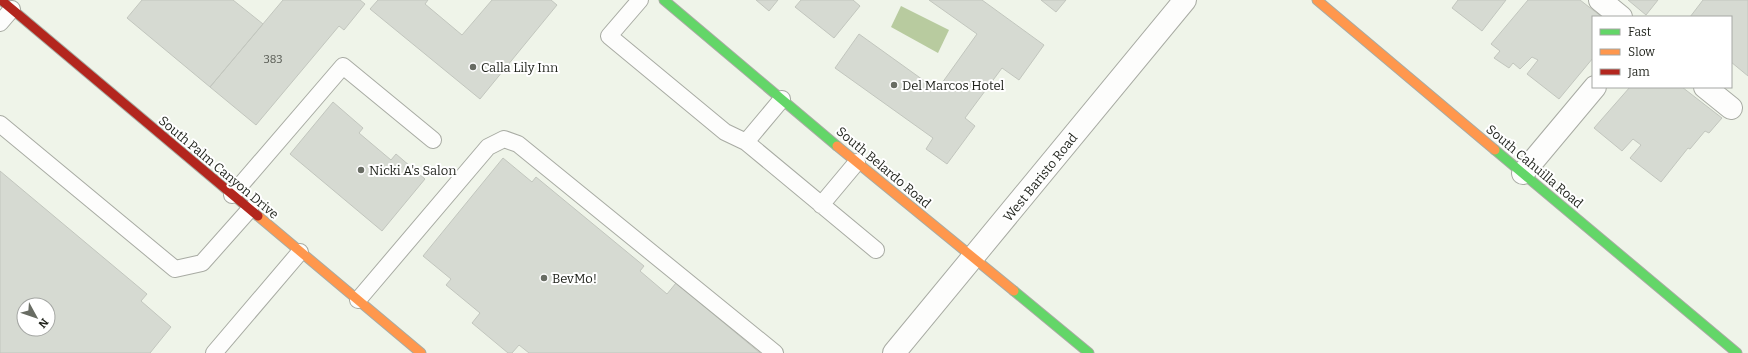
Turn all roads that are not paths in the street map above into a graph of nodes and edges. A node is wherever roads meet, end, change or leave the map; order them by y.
1 (640, 0) edge
2 (664, 0) edge
3 (1185, 0) edge
4 (1317, 0) edge
5 (1600, 0) edge
6 (6, 5) edge
7 (1619, 16) edge
8 (0, 23) edge
9 (1594, 88) edge
10 (1706, 88) edge
11 (782, 99) junction
12 (1731, 108) dead end
13 (0, 124) edge
14 (433, 140) dead end
15 (746, 142) junction
16 (857, 162) junction
17 (1523, 173) junction
18 (232, 195) junction
19 (821, 205) junction
20 (250, 209) junction
21 (876, 250) dead end
22 (300, 252) junction
23 (973, 258) junction
24 (358, 300) junction
25 (214, 353) edge
26 (421, 353) edge
27 (775, 353) edge
28 (894, 353) edge
29 (1089, 353) edge
30 (1737, 353) edge

1 - 15 lane
2 - 11 street, South Belardo Road
3 - 23 street, West Baristo Road
4 - 17 street, South Cahuilla Road
5 - 7 street
6 - 8 lane
6 - 18 street, South Palm Canyon Drive
9 - 17 street
10 - 12 street
11 - 15 lane
11 - 16 street, South Belardo Road
13 - 20 lane
14 - 18 lane
15 - 19 lane
16 - 19 lane
16 - 23 street, South Belardo Road
17 - 30 street, South Cahuilla Road
18 - 20 street, South Palm Canyon Drive
19 - 21 lane
20 - 22 street, South Palm Canyon Drive
22 - 24 street, South Palm Canyon Drive
22 - 25 lane
23 - 28 street, West Baristo Road
23 - 29 street, South Belardo Road
24 - 26 street, South Palm Canyon Drive
24 - 27 lane

